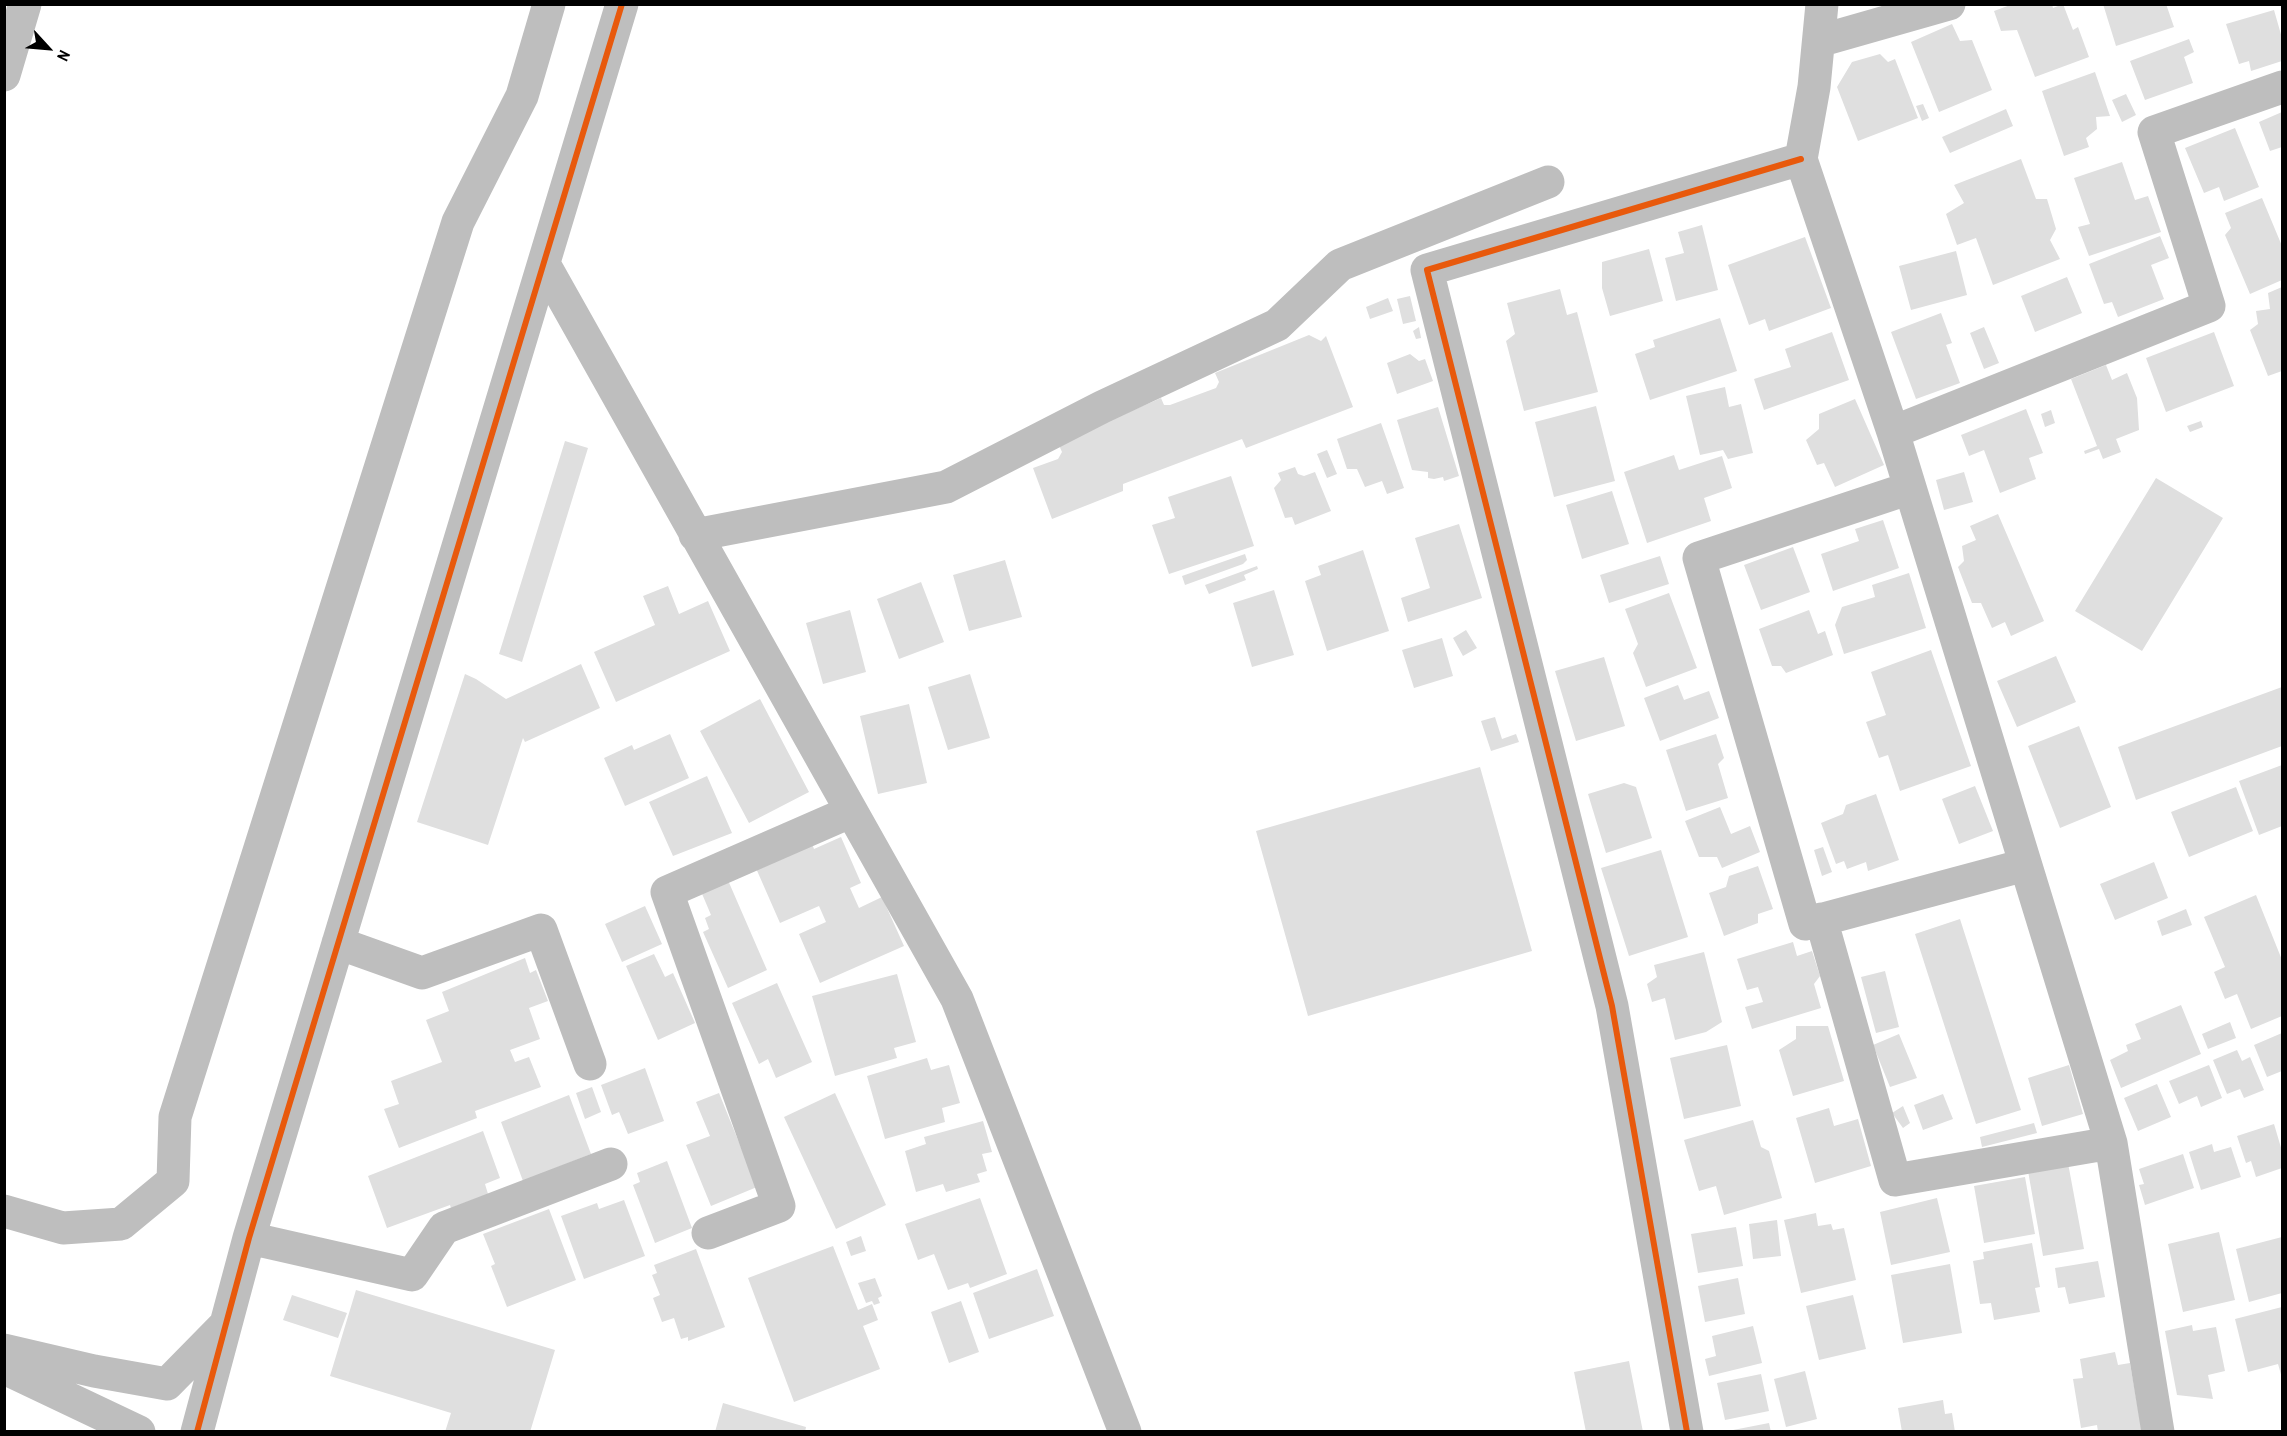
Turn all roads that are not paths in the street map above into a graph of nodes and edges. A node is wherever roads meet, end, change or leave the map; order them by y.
1 (25, 4) edge
2 (549, 4) edge
3 (622, 4) edge
4 (1822, 4) edge
5 (1949, 4) edge
6 (1819, 41) junction
7 (4, 75) edge
8 (2283, 87) edge
9 (1801, 159) junction
10 (1548, 182) dead end
11 (544, 264) junction
12 (1893, 432) junction
13 (1910, 488) junction
14 (695, 535) junction
15 (850, 812) junction
16 (2025, 865) junction
17 (1813, 921) junction
18 (338, 943) junction
19 (590, 1064) dead end
20 (2111, 1143) junction
21 (611, 1164) dead end
22 (4, 1211) edge
23 (708, 1233) dead end
24 (249, 1238) junction
25 (224, 1326) junction
26 (4, 1350) edge
27 (4, 1368) edge
28 (140, 1431) edge
29 (197, 1431) edge
30 (1125, 1431) edge
31 (1687, 1431) edge
32 (2158, 1431) edge

1 - 7 street
2 - 22 street
3 - 11 street
4 - 6 street
5 - 6 street
6 - 9 street
8 - 12 street
9 - 12 street
9 - 31 street
10 - 14 street
11 - 14 street
11 - 18 street
12 - 13 street
13 - 16 street
13 - 17 street
14 - 15 street
15 - 23 street
15 - 30 street
16 - 17 street
16 - 20 street
17 - 20 street
18 - 19 street
18 - 24 street
20 - 32 street
21 - 24 street
24 - 25 street
25 - 26 street
25 - 29 street
27 - 28 street

